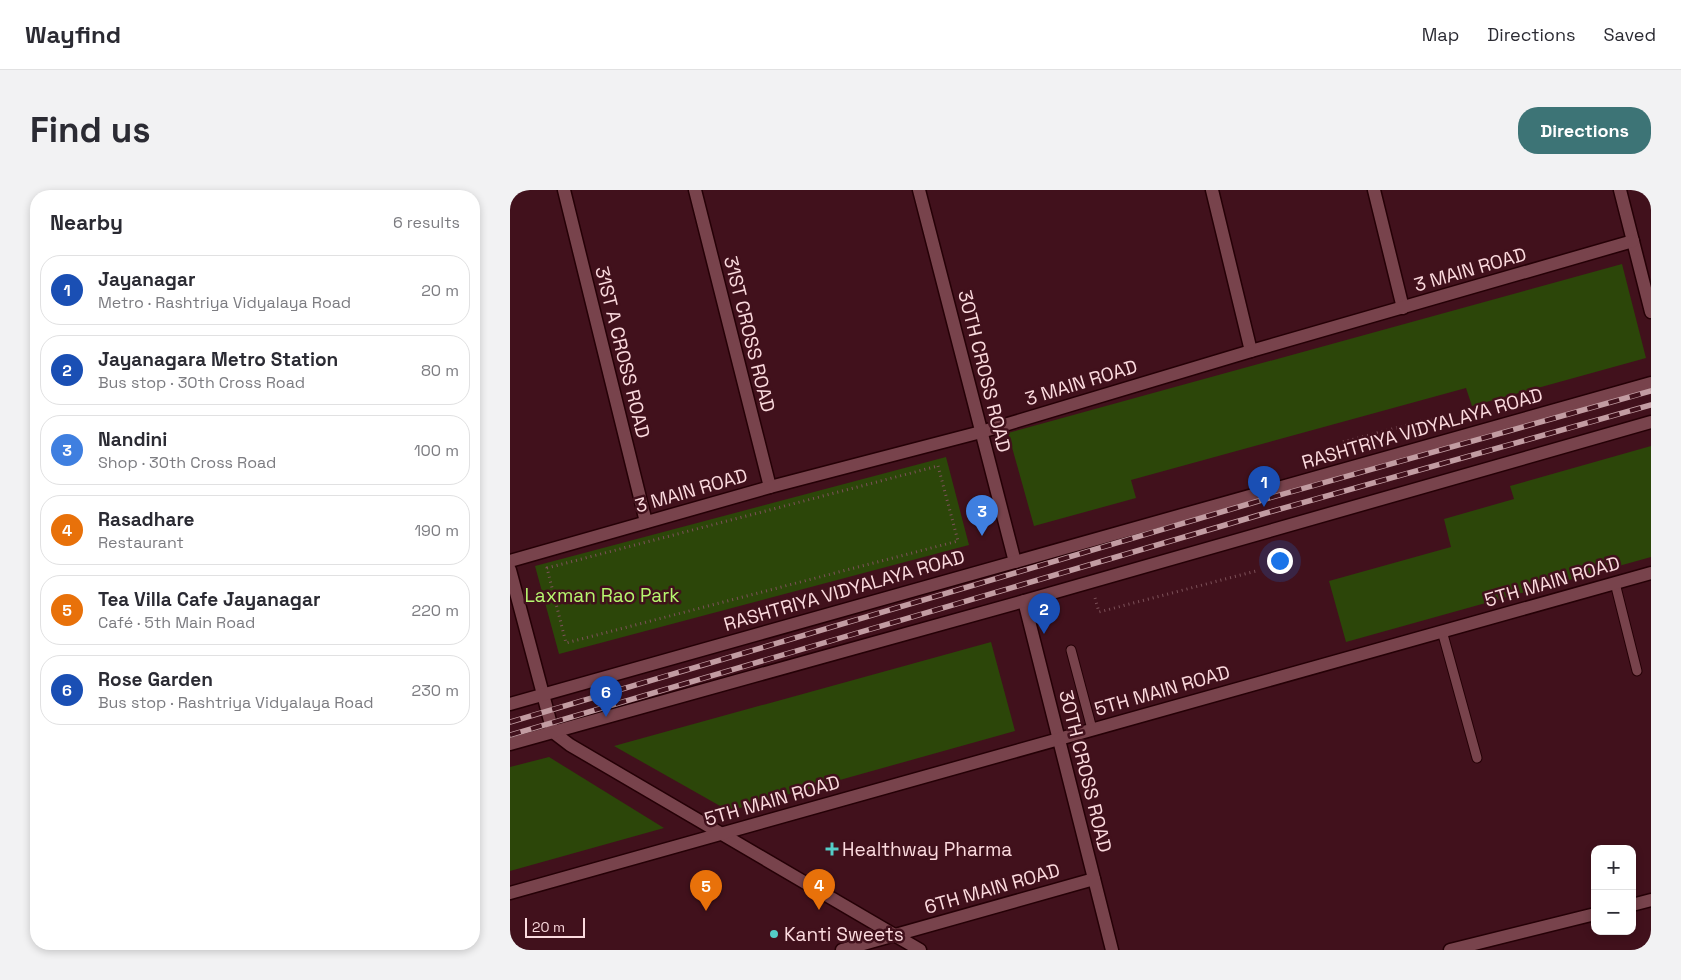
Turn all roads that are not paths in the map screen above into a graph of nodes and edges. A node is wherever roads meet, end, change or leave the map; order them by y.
1 (564, 190) edge
2 (695, 190) edge
3 (919, 190) edge
4 (1212, 190) edge
5 (1374, 190) edge
6 (1620, 190) edge
7 (1633, 241) junction
8 (1403, 308) junction
9 (1651, 312) edge
10 (1251, 350) junction
11 (1651, 382) edge
12 (1651, 422) edge
13 (981, 432) junction
14 (770, 487) junction
15 (646, 522) junction
16 (510, 561) edge
17 (1014, 562) junction
18 (510, 570) edge
19 (1651, 573) edge
20 (1615, 583) junction
21 (1024, 601) junction
22 (1442, 631) junction
23 (1071, 650) dead end
24 (1637, 671) dead end
25 (543, 695) junction
26 (510, 704) edge
27 (1092, 729) junction
28 (553, 732) junction
29 (1059, 738) junction
30 (510, 744) edge
31 (1477, 758) dead end
32 (721, 834) junction
33 (1094, 879) junction
34 (510, 892) edge
35 (1651, 900) edge
36 (1636, 904) edge
37 (1591, 915) edge
38 (894, 935) junction
39 (1498, 944) edge
40 (842, 950) edge
41 (920, 950) edge
42 (1112, 950) edge
43 (1450, 950) edge

1 - 15 street, 31ST A CROSS ROAD
2 - 14 street, 31ST CROSS ROAD
3 - 13 street, 30TH CROSS ROAD
4 - 10 street
5 - 8 street
6 - 7 street
7 - 8 street, 3 MAIN ROAD
7 - 9 street
8 - 10 street, 3 MAIN ROAD
10 - 13 street, 3 MAIN ROAD
11 - 17 street, RASHTRIYA VIDYALAYA ROAD
12 - 21 street
13 - 14 street, 3 MAIN ROAD
13 - 17 street, 30TH CROSS ROAD
14 - 15 street, 3 MAIN ROAD
15 - 16 street, 3 MAIN ROAD
17 - 25 street, RASHTRIYA VIDYALAYA ROAD
18 - 25 street
19 - 20 street, 5TH MAIN ROAD
20 - 22 street, 5TH MAIN ROAD
20 - 24 lane
21 - 28 street
21 - 29 street, 30TH CROSS ROAD
22 - 27 street, 5TH MAIN ROAD
22 - 31 lane
23 - 27 lane
25 - 26 street, RASHTRIYA VIDYALAYA ROAD
25 - 28 street
27 - 29 street, 5TH MAIN ROAD
28 - 30 street
28 - 32 street
29 - 32 street, 5TH MAIN ROAD
29 - 33 street, 30TH CROSS ROAD
32 - 34 street, 5TH MAIN ROAD
32 - 38 street
33 - 38 street, 6TH MAIN ROAD
33 - 42 street, 30TH CROSS ROAD
35 - 36 street
37 - 39 street
38 - 40 street, 6TH MAIN ROAD
38 - 41 street
39 - 43 street

